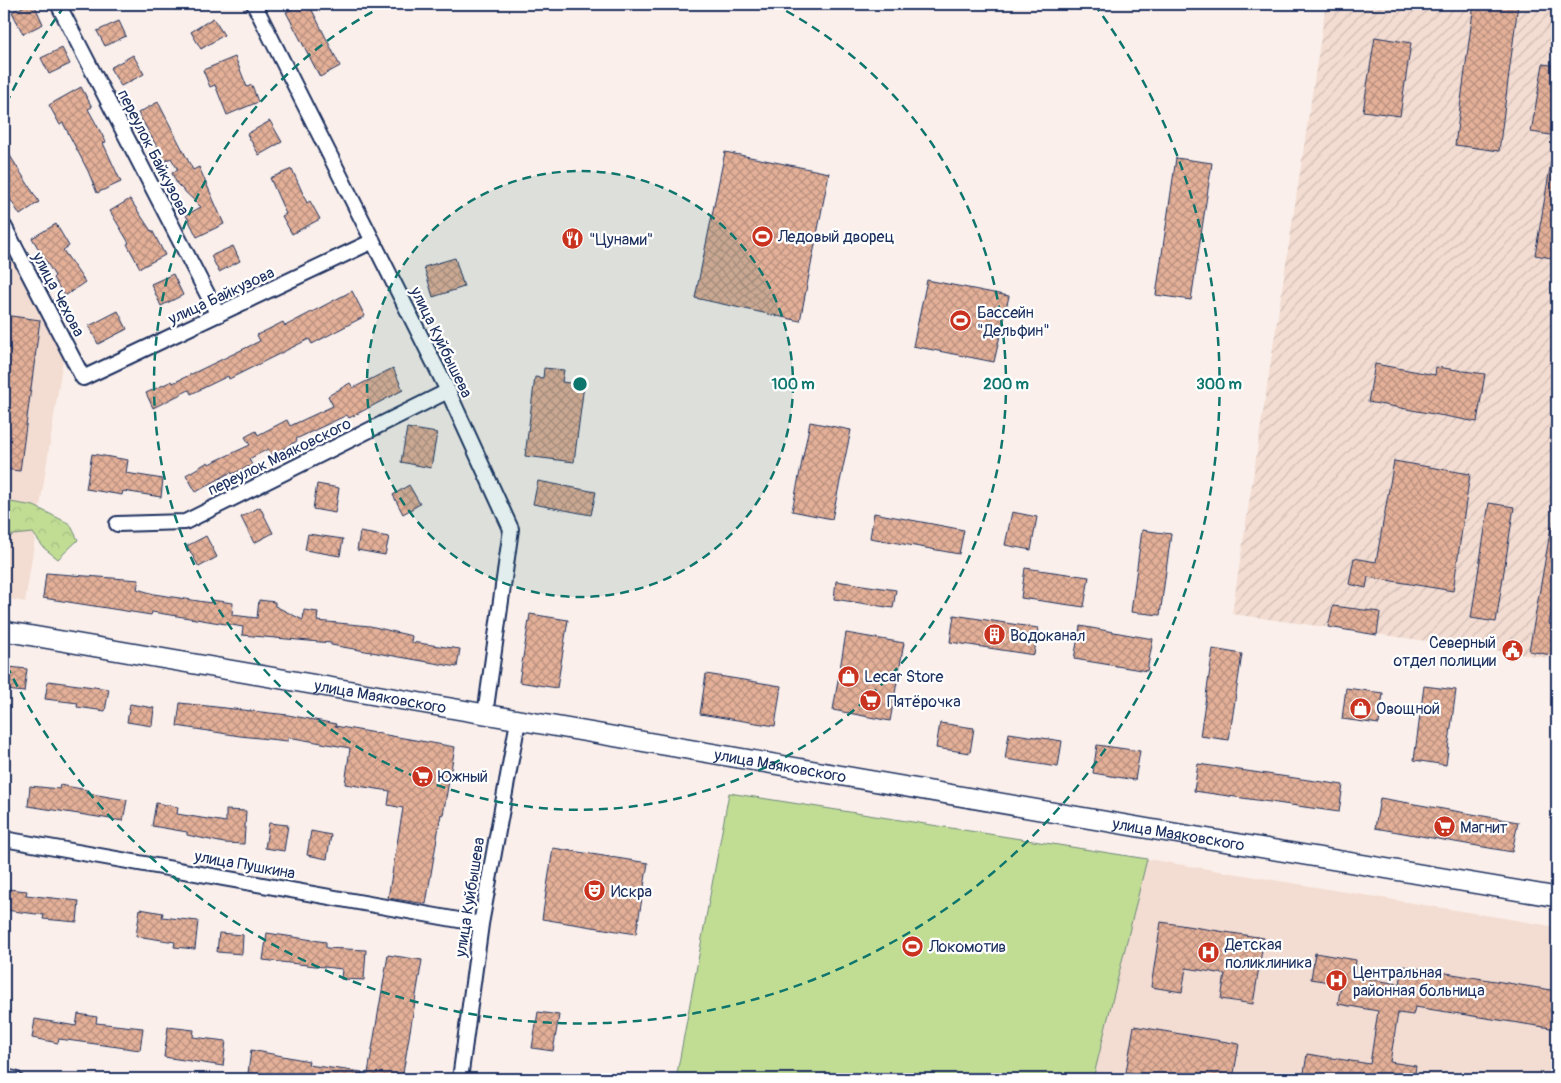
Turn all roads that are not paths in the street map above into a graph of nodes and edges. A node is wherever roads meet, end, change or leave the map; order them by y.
1 (58, 4) edge
2 (254, 4) edge
3 (4, 226) edge
4 (372, 242) junction
5 (218, 315) junction
6 (83, 378) joint
7 (448, 391) junction
8 (117, 524) dead end
9 (4, 631) edge
10 (485, 715) junction
11 (518, 721) junction
12 (4, 839) edge
13 (1557, 897) edge
14 (481, 924) junction
15 (4, 1077) edge
16 (15, 1079) edge
17 (460, 1079) edge

1 - 5 street, переулок Байкузова
2 - 4 street, улица Куйбышева
3 - 6 street, улица Чехова
4 - 5 street, улица Байкузова
4 - 7 street, улица Куйбышева
5 - 6 street, улица Байкузова
7 - 8 street, переулок Маяковского
7 - 10 street, улица Куйбышева
9 - 10 main road, улица Маяковского
10 - 11 main road, улица Маяковского
11 - 13 main road, улица Маяковского
11 - 14 street, улица Куйбышева
12 - 14 street, улица Пушкина
14 - 17 street, улица Куйбышева
15 - 16 street

